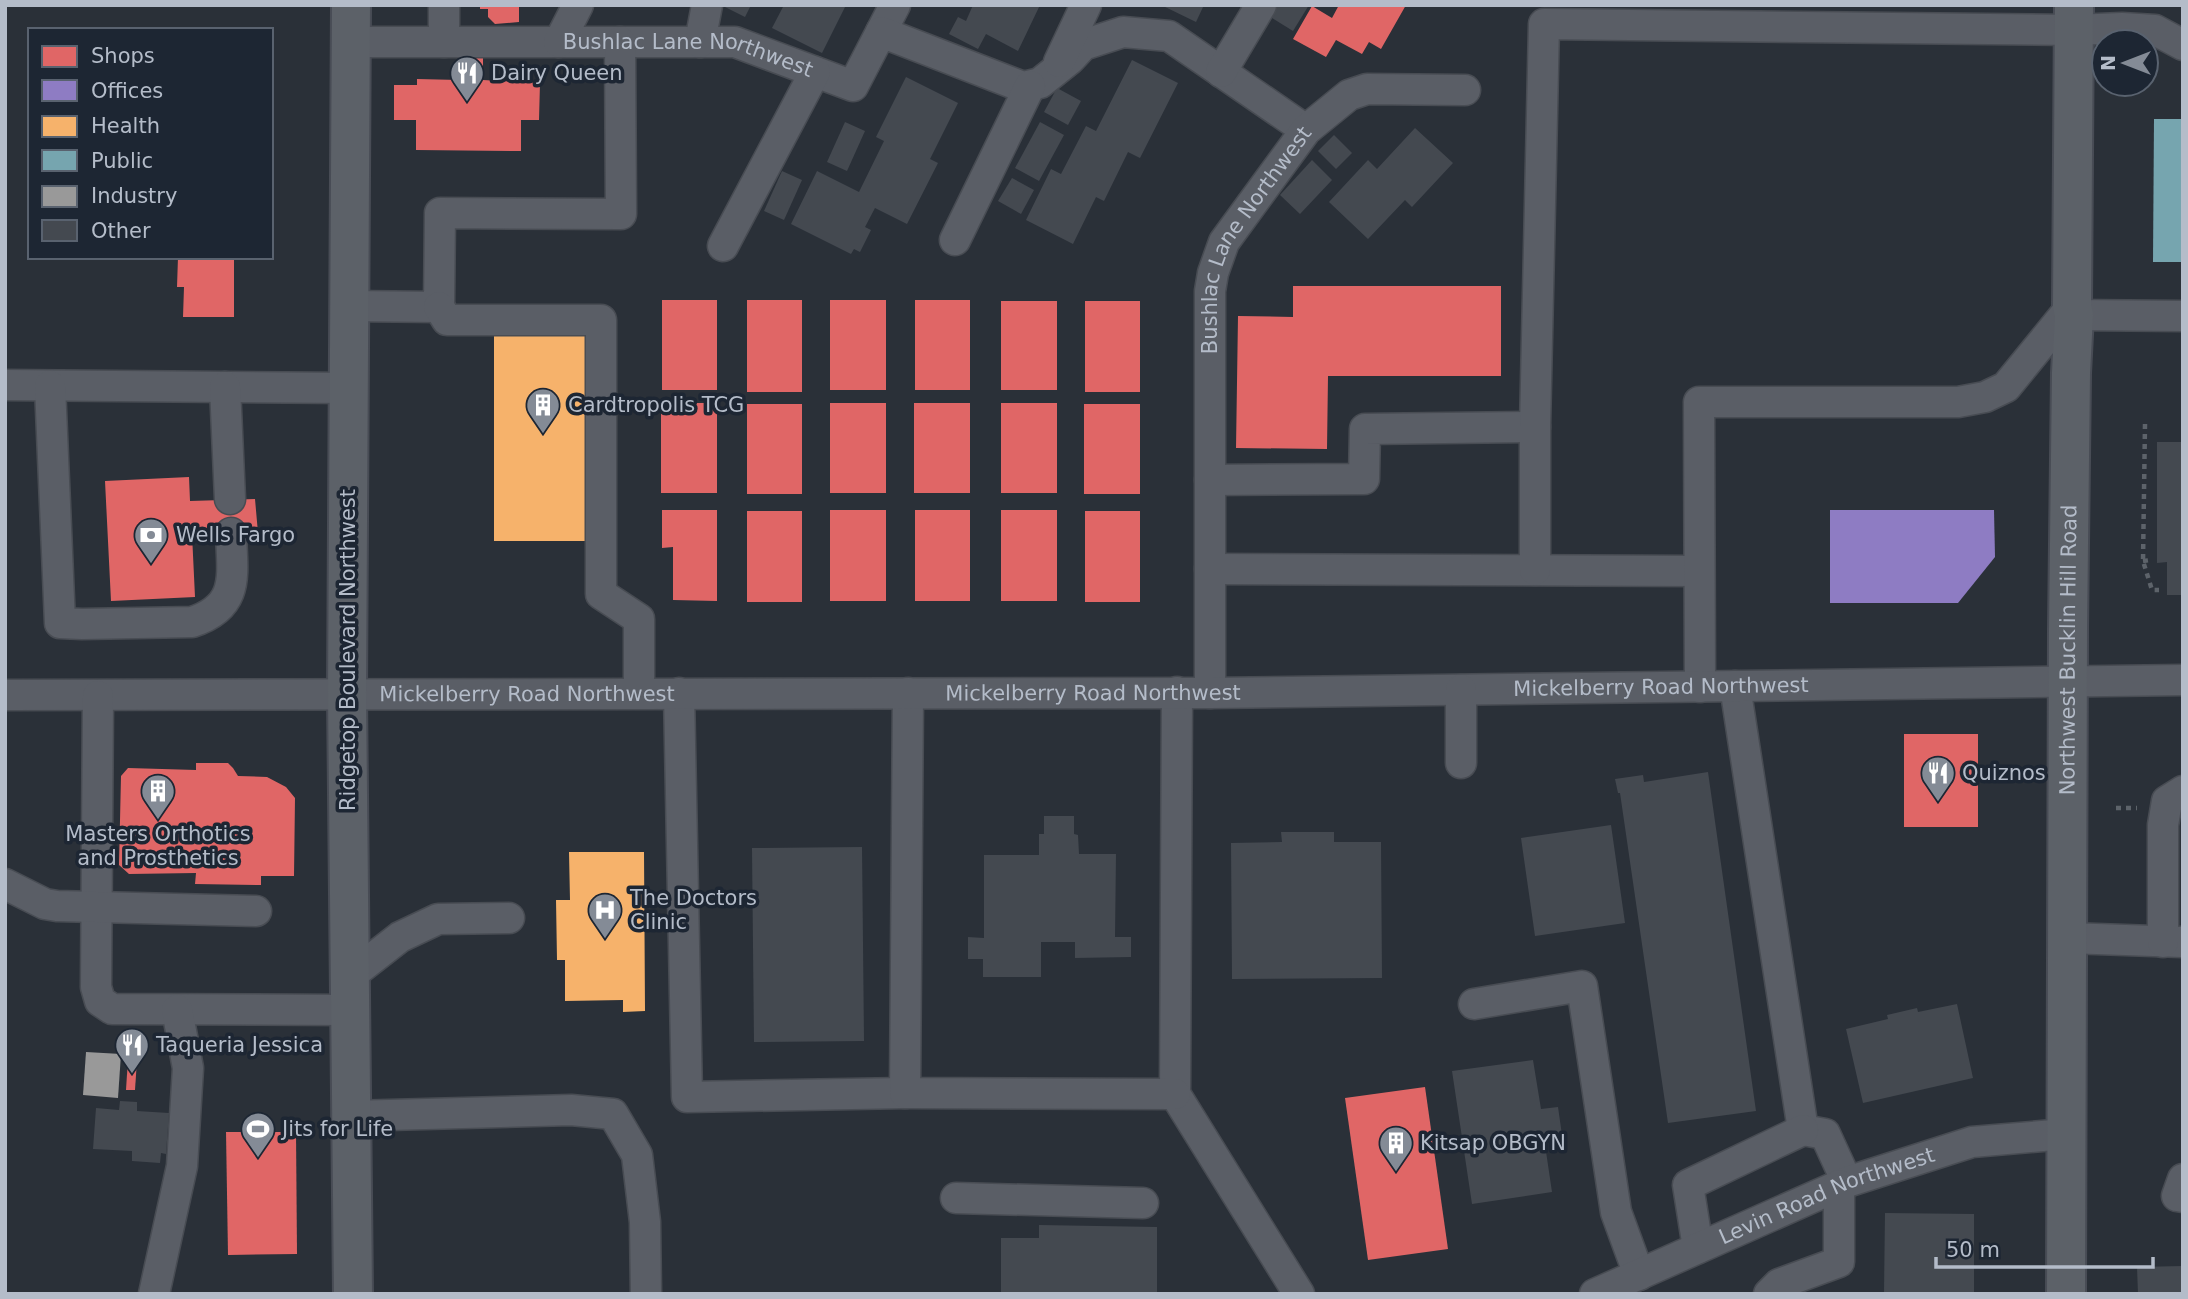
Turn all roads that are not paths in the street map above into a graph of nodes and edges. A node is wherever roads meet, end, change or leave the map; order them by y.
1 (444, 5) edge
2 (578, 5) edge
3 (707, 5) edge
4 (895, 5) edge
5 (1086, 5) edge
6 (1261, 5) edge
7 (1955, 16) edge
8 (2074, 18) edge
9 (352, 23) edge
10 (881, 32) junction
11 (444, 42) junction
12 (559, 42) junction
13 (620, 42) junction
14 (699, 42) junction
15 (2183, 45) edge
16 (815, 72) junction
17 (1221, 72) junction
18 (1042, 79) junction
19 (1465, 90) dead end
20 (1306, 131) junction
21 (955, 240) dead end
22 (723, 246) dead end
23 (349, 306) junction
24 (439, 307) junction
25 (2073, 311) junction
26 (2183, 316) edge
27 (5, 385) edge
28 (50, 386) junction
29 (225, 387) junction
30 (349, 388) junction
31 (1535, 427) junction
32 (1210, 480) junction
33 (230, 499) dead end
34 (231, 533) dead end
35 (1210, 569) junction
36 (1535, 570) junction
37 (1699, 571) junction
38 (2183, 680) edge
39 (2068, 682) junction
40 (1735, 686) junction
41 (1700, 687) junction
42 (1461, 690) junction
43 (1177, 692) junction
44 (639, 693) junction
45 (679, 693) junction
46 (908, 693) junction
47 (1210, 693) junction
48 (347, 694) junction
49 (5, 695) edge
50 (98, 696) junction
51 (1461, 764) dead end
52 (2183, 791) edge
53 (5, 884) edge
54 (97, 906) junction
55 (256, 911) dead end
56 (509, 918) dead end
57 (2068, 938) junction
58 (2173, 942) edge
59 (350, 993) junction
60 (1474, 1004) dead end
61 (177, 1010) junction
62 (905, 1093) junction
63 (1175, 1094) junction
64 (351, 1116) junction
65 (1803, 1130) junction
66 (2066, 1134) junction
67 (2183, 1179) edge
68 (1843, 1184) junction
69 (2183, 1197) edge
70 (956, 1198) dead end
71 (1143, 1203) dead end
72 (1698, 1248) junction
73 (1639, 1275) junction
74 (154, 1294) edge
75 (353, 1294) edge
76 (646, 1294) edge
77 (1299, 1294) edge
78 (1595, 1294) edge
79 (1769, 1294) edge
80 (2066, 1294) edge

1 - 11 street
2 - 12 street
3 - 14 street
4 - 10 street
5 - 18 street
6 - 17 street
7 - 8 street
7 - 31 street
8 - 15 street
8 - 25 main road, Northwest Bucklin Hill Road
9 - 11 street, Bushlac Lane Northwest
9 - 23 main road, Ridgetop Boulevard Northwest
10 - 16 street, Bushlac Lane Northwest
10 - 18 street
11 - 12 street, Bushlac Lane Northwest
12 - 13 street, Bushlac Lane Northwest
13 - 14 street, Bushlac Lane Northwest
13 - 24 street
14 - 16 street, Bushlac Lane Northwest
16 - 22 street
17 - 18 street, Bushlac Lane Northwest
17 - 20 street, Bushlac Lane Northwest
18 - 21 street
19 - 20 street
20 - 32 street, Bushlac Lane Northwest
23 - 24 street
23 - 30 main road, Ridgetop Boulevard Northwest
24 - 44 street
25 - 26 street
25 - 37 street
25 - 39 main road, Northwest Bucklin Hill Road
27 - 28 street
28 - 29 street
28 - 34 street
29 - 30 street
29 - 33 street
30 - 48 main road, Ridgetop Boulevard Northwest
31 - 32 street
31 - 36 street
32 - 35 street, Bushlac Lane Northwest
35 - 36 street
35 - 47 street, Bushlac Lane Northwest
36 - 37 street
37 - 41 street
38 - 39 street, Mickelberry Road Northwest
39 - 40 street, Mickelberry Road Northwest
39 - 57 main road, Northwest Bucklin Hill Road
40 - 41 street, Mickelberry Road Northwest
40 - 65 street
41 - 42 street, Mickelberry Road Northwest
42 - 47 street, Mickelberry Road Northwest
42 - 51 street
43 - 46 street, Mickelberry Road Northwest
43 - 47 street, Mickelberry Road Northwest
43 - 63 street
44 - 45 street, Mickelberry Road Northwest
44 - 48 street, Mickelberry Road Northwest
45 - 46 street, Mickelberry Road Northwest
45 - 62 street
46 - 62 street
48 - 50 street, Mickelberry Road Northwest
48 - 59 main road, Ridgetop Boulevard Northwest
49 - 50 street, Mickelberry Road Northwest
50 - 54 street
52 - 58 street
53 - 54 street
54 - 55 street
54 - 61 street
56 - 59 street
57 - 58 street
57 - 66 main road, Northwest Bucklin Hill Road
59 - 61 street
59 - 64 main road, Ridgetop Boulevard Northwest
60 - 73 street
61 - 74 street
62 - 63 street
63 - 77 street
64 - 75 main road, Ridgetop Boulevard Northwest
64 - 76 street
65 - 68 street
65 - 72 street
66 - 68 street, Levin Road Northwest
66 - 80 main road, Northwest Bucklin Hill Road
67 - 69 street
68 - 72 street, Levin Road Northwest
68 - 79 street
70 - 71 street
72 - 73 street, Levin Road Northwest
73 - 78 street, Levin Road Northwest

